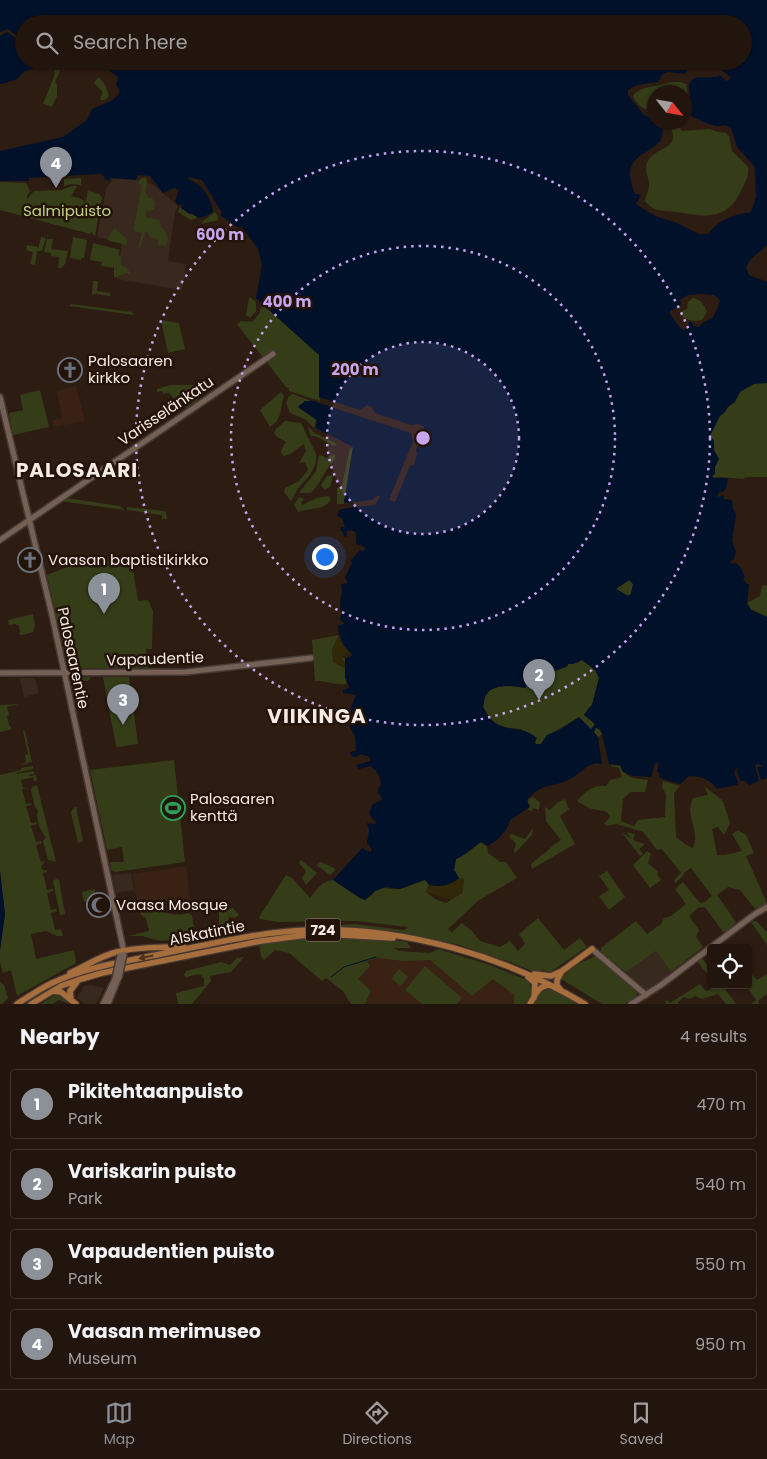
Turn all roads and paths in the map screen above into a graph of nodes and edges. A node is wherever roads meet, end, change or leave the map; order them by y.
1 (273, 354) dead end
2 (0, 397) edge
3 (29, 520) junction
4 (0, 540) edge
5 (310, 658) dead end
6 (0, 673) edge
7 (63, 673) junction
8 (767, 908) edge
9 (410, 939) junction
10 (194, 947) junction
11 (592, 949) joint
12 (122, 951) junction
13 (492, 961) junction
14 (504, 964) junction
15 (562, 971) junction
16 (117, 979) junction
17 (78, 980) junction
18 (49, 985) junction
19 (552, 986) junction
20 (562, 991) junction
21 (51, 992) junction
22 (646, 995) junction
23 (534, 998) junction
24 (71, 1000) junction
25 (17, 1004) edge
26 (31, 1004) edge
27 (76, 1004) edge
28 (103, 1004) edge
29 (108, 1004) edge
30 (530, 1004) edge
31 (585, 1004) edge
32 (631, 1004) edge

1 - 3 street, Varisselänkatu
2 - 3 street, Palosaarentie
3 - 4 street, Varisselänkatu
3 - 7 street, Palosaarentie
5 - 7 street, Vapaudentie
6 - 7 street, Vapaudentie
7 - 12 street, Palosaarentie
8 - 22 street
9 - 10 main road, Alskatintie / 724
9 - 13 main road, Alskatintie / 724
9 - 17 main road, Alskatintie / 724
10 - 12 main road
10 -> 18 main road, Alskatintie / 724
11 - 15 main road
11 - 22 street
12 - 16 street, Palosaarentie, bridge
12 - 18 main road
13 - 14 main road, Alskatintie / 724
13 - 23 main road
14 - 15 main road
14 - 19 main road, Alskatintie / 724
15 - 20 main road
16 - 28 street, Palosaarentie
16 - 29 street, Palosaarentie
17 - 21 main road, Alskatintie / 724
17 - 24 main road
18 - 25 main road, Alskatintie / 724
19 - 20 main road, Alskatintie / 724
19 - 23 main road
20 - 31 main road, Alskatintie / 724
21 - 24 main road
21 - 26 main road, Alskatintie / 724
22 - 32 street
23 - 30 main road
24 - 27 main road

